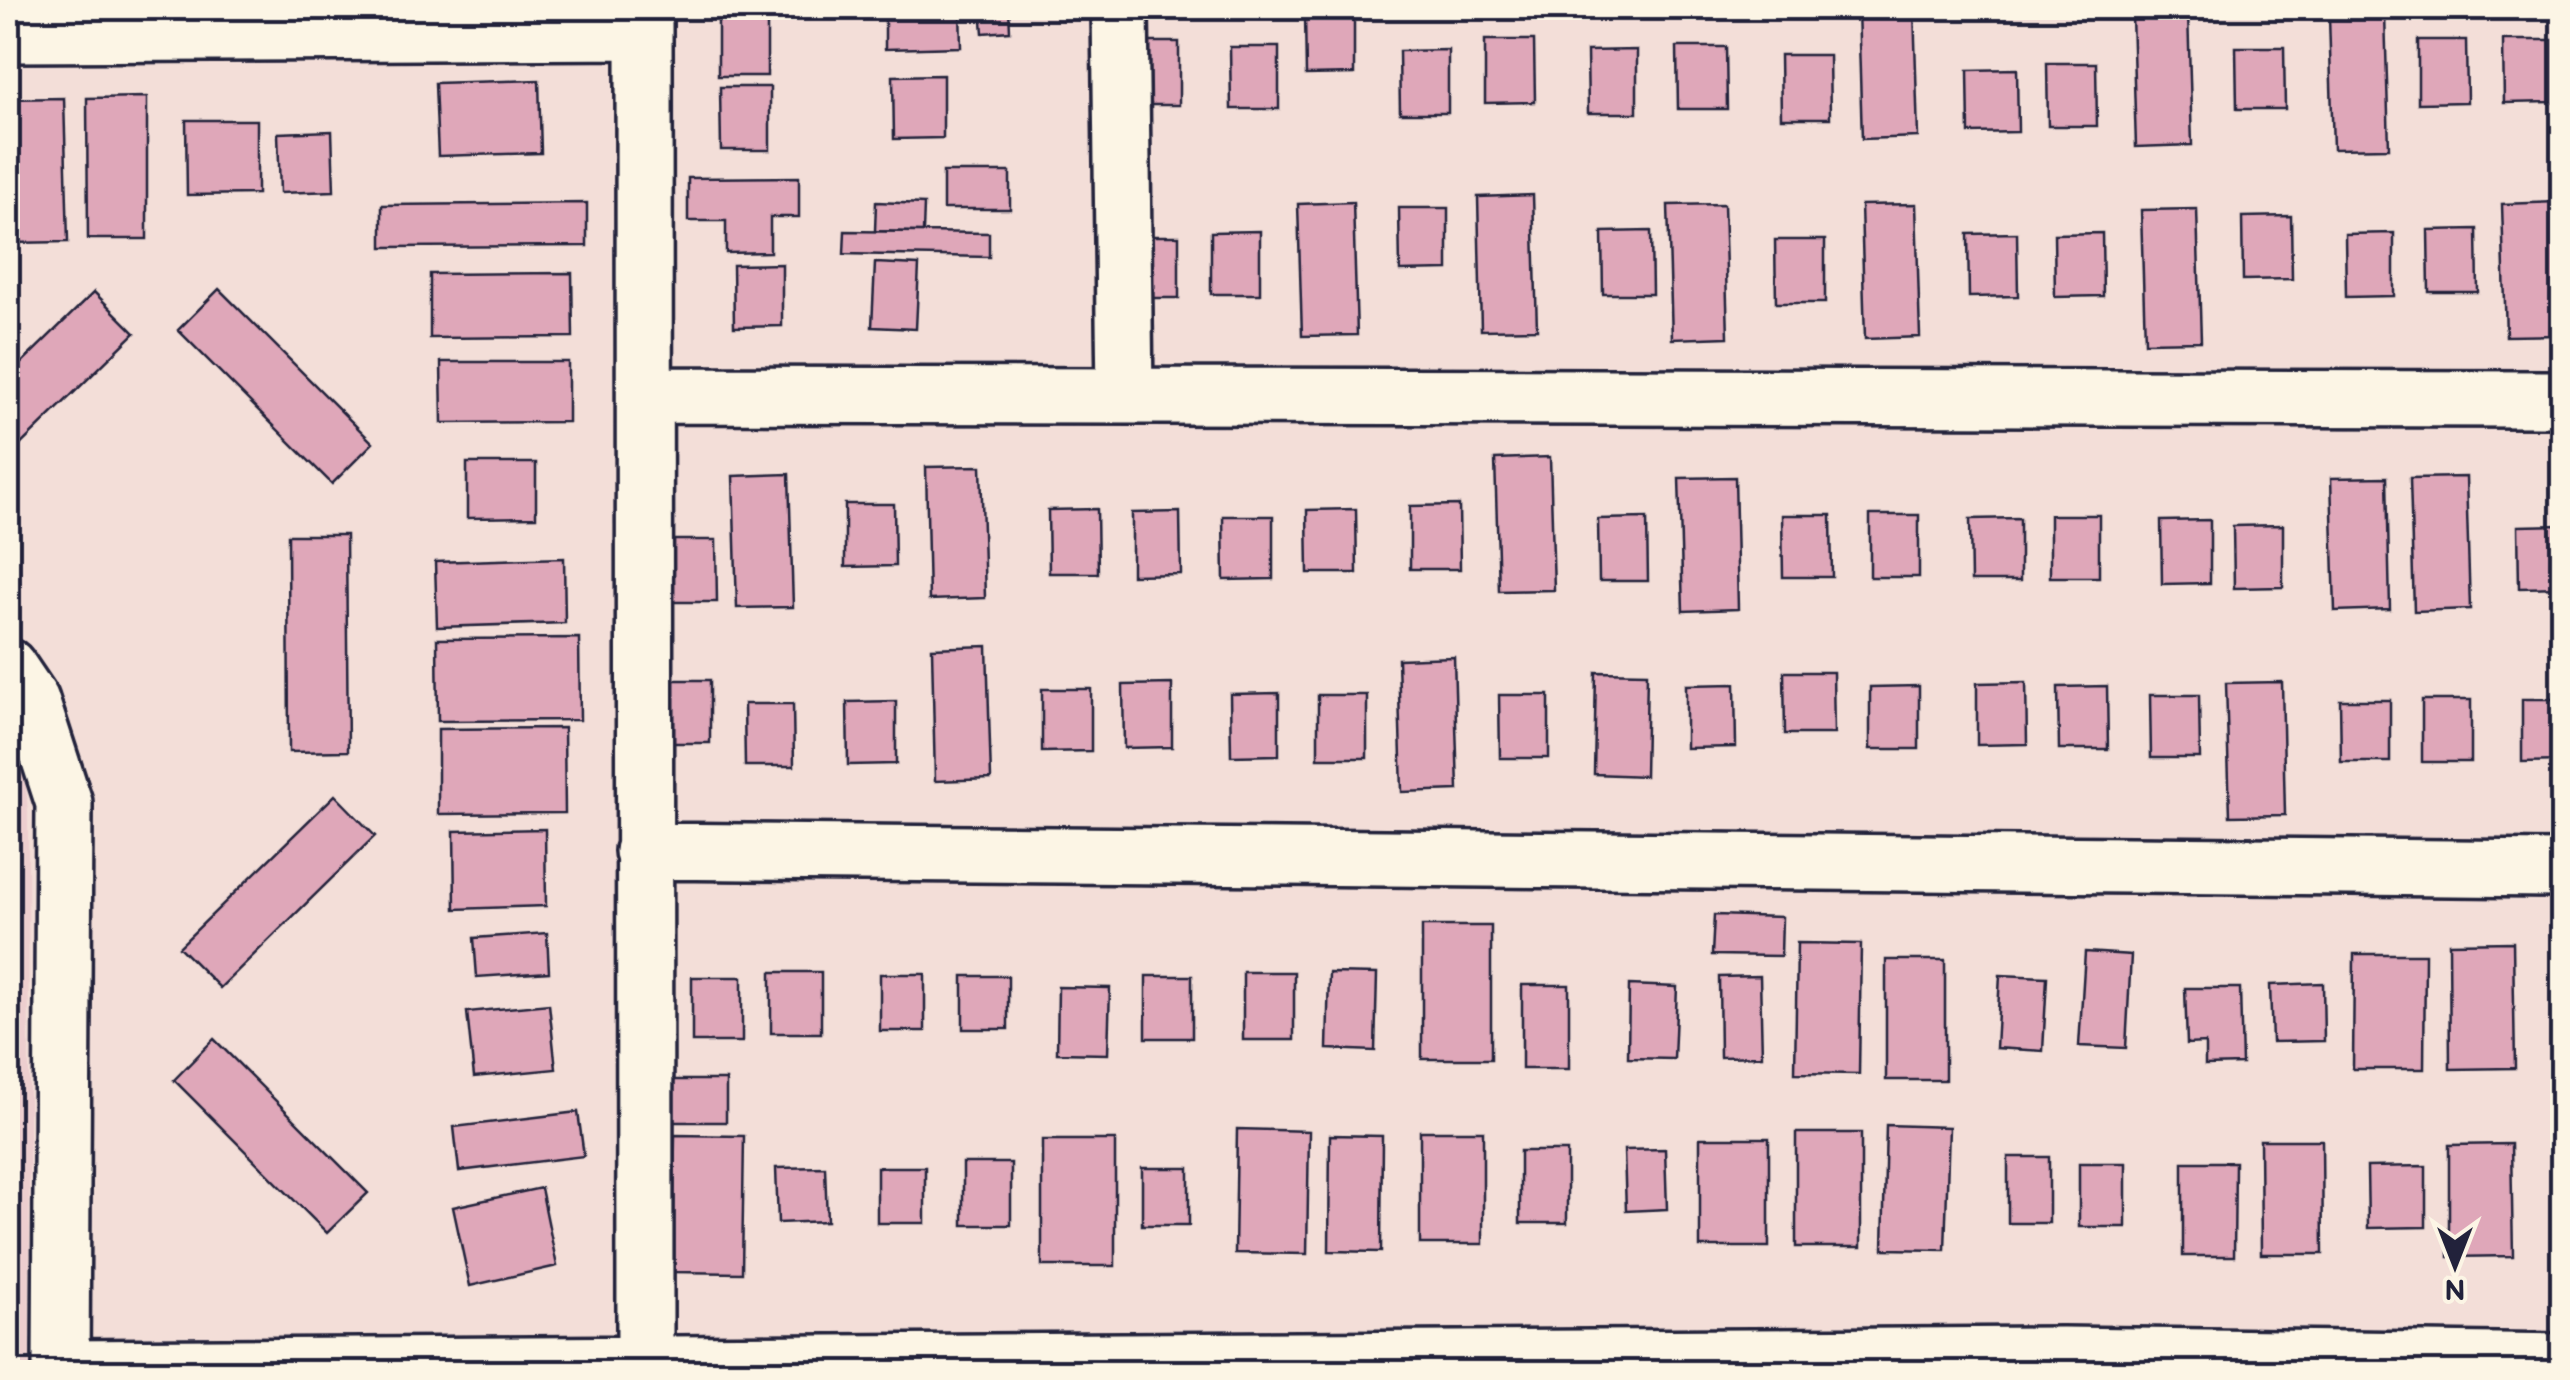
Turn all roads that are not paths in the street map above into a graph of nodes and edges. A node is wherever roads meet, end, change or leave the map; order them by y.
1 (1120, 8) edge
2 (644, 20) edge
3 (8, 34) edge
4 (645, 396) junction
5 (1125, 396) junction
6 (2562, 399) edge
7 (8, 667) edge
8 (644, 851) junction
9 (2562, 869) edge
10 (2562, 1362) edge
11 (2063, 1364) edge
12 (645, 1368) edge
13 (61, 1370) edge

1 - 5 street
2 - 3 street
2 - 4 street
4 - 5 street
4 - 8 street
5 - 6 street
7 - 13 street
8 - 9 street
8 - 12 street
10 - 11 street
11 - 12 street
12 - 13 street

